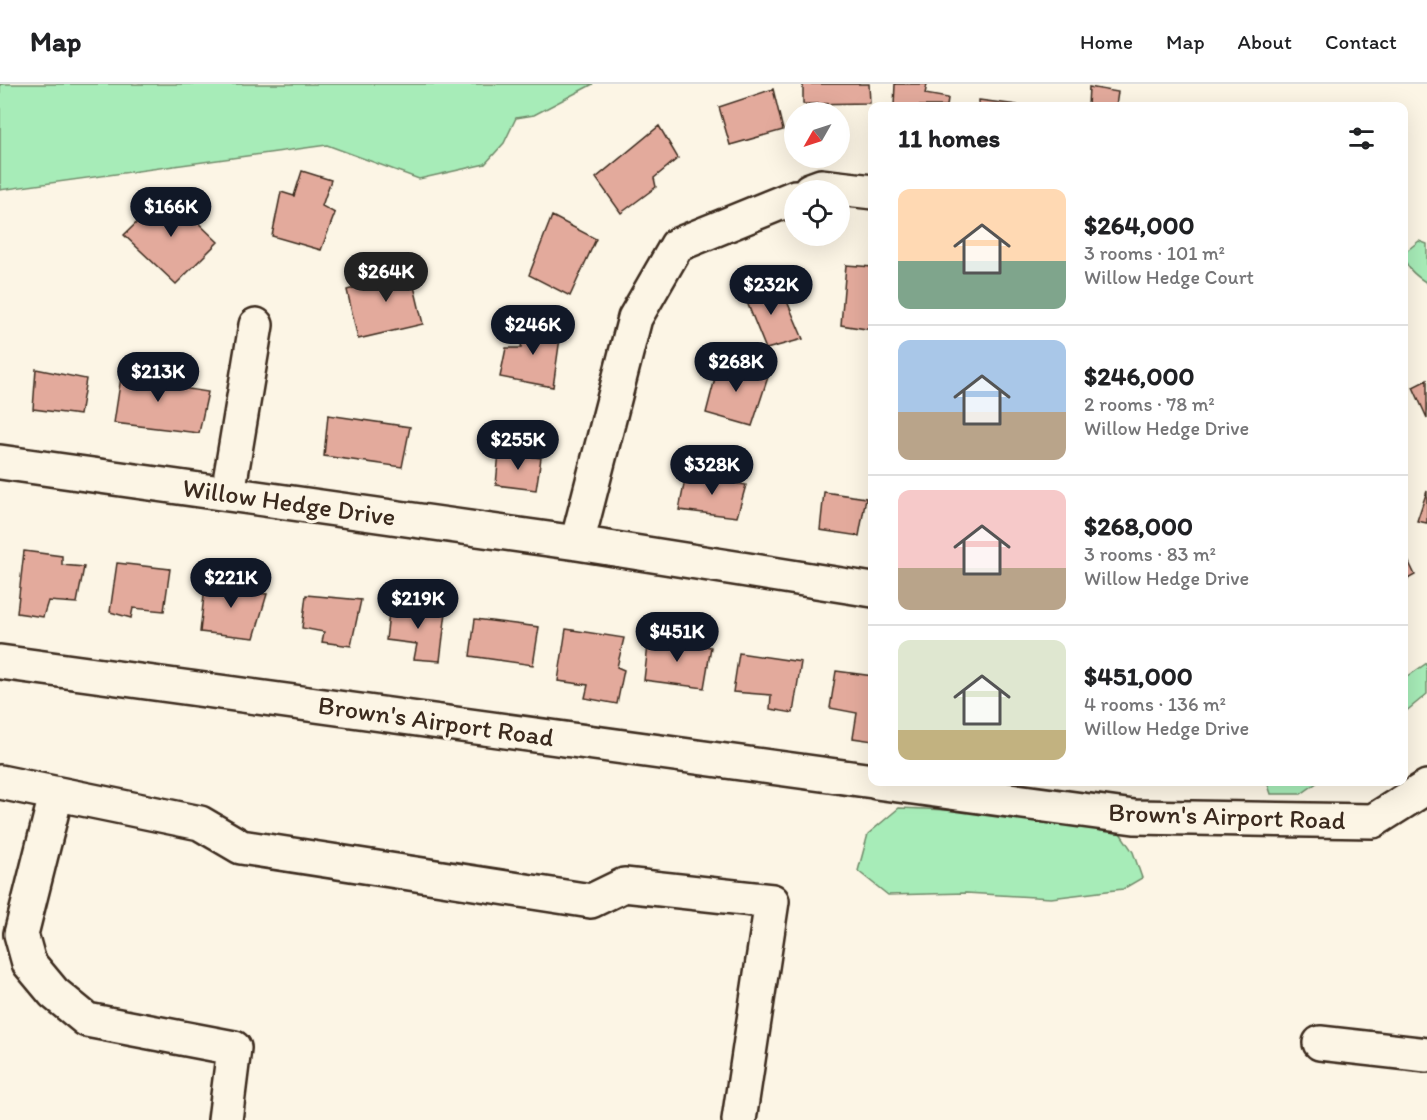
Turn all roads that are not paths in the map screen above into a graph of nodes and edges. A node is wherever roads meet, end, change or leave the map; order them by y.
1 (850, 189) edge
2 (868, 191) edge
3 (784, 201) edge
4 (256, 325) dead end
5 (0, 462) edge
6 (228, 493) junction
7 (577, 543) junction
8 (868, 589) edge
9 (0, 662) edge
10 (868, 780) edge
11 (0, 782) edge
12 (910, 786) edge
13 (1427, 787) edge
14 (56, 795) junction
15 (1320, 1043) dead end
16 (1427, 1055) edge
17 (225, 1120) edge
18 (740, 1120) edge

1 - 2 street
3 - 7 street
4 - 6 street
5 - 6 street, Willow Hedge Drive
6 - 7 street, Willow Hedge Drive
7 - 8 street, Willow Hedge Drive
9 - 10 street, Brown's Airport Road
11 - 14 street
12 - 13 street, Brown's Airport Road
14 - 17 street
14 - 18 street
15 - 16 street

